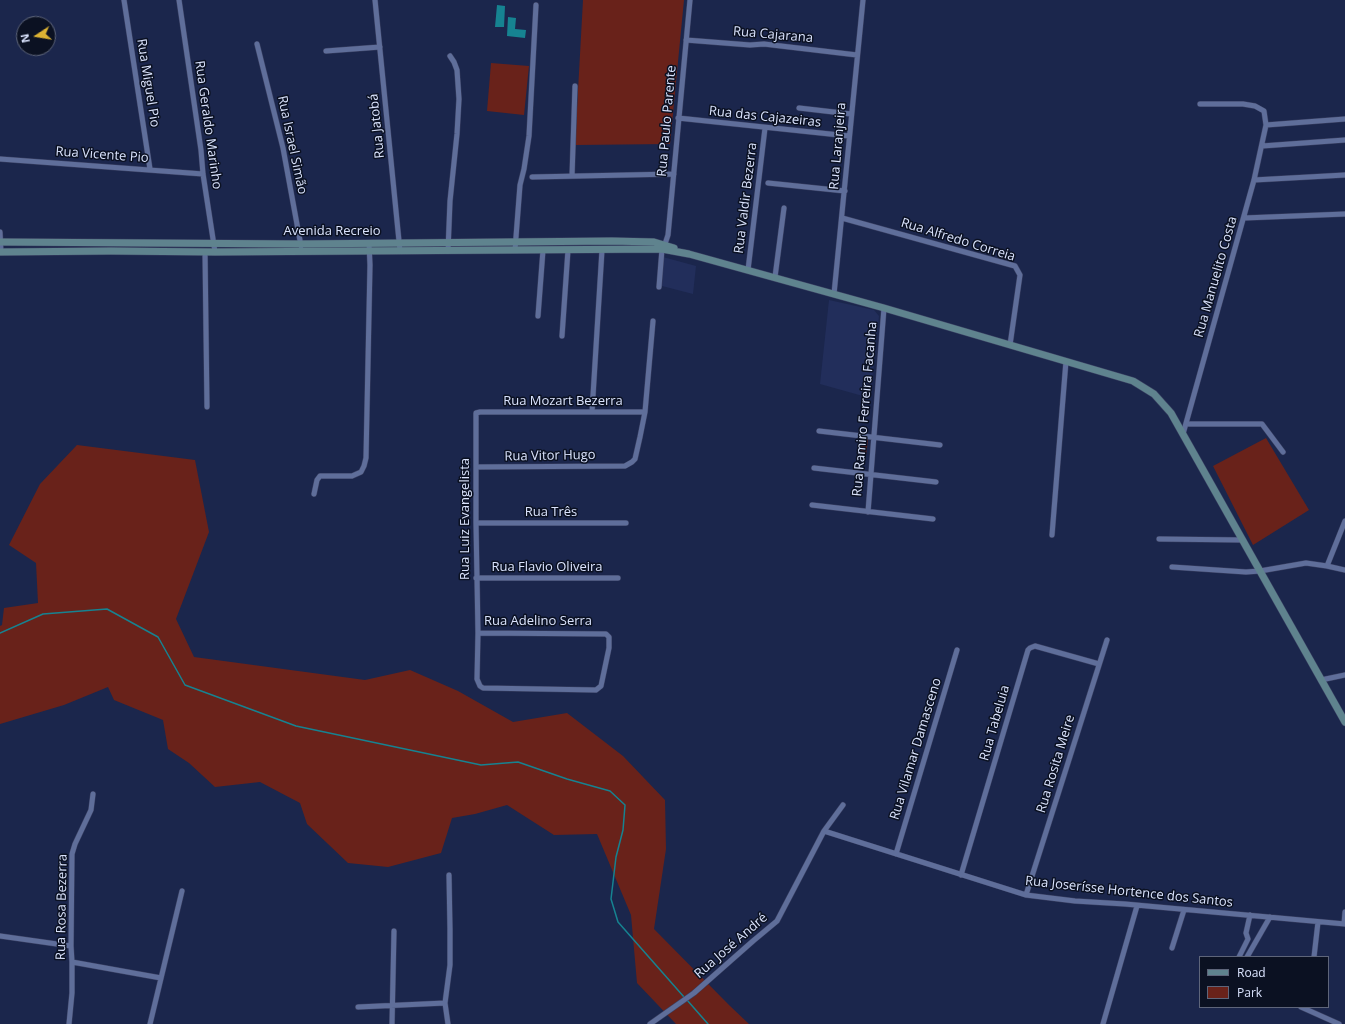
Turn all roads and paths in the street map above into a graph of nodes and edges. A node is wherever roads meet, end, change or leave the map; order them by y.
1 (124, 0) edge
2 (179, 0) edge
3 (375, 0) edge
4 (690, 0) edge
5 (863, 0) edge
6 (536, 5) dead end
7 (686, 40) junction
8 (258, 44) dead end
9 (380, 47) junction
10 (326, 51) dead end
11 (857, 55) junction
12 (450, 56) dead end
13 (576, 86) dead end
14 (1200, 104) dead end
15 (799, 108) dead end
16 (851, 114) junction
17 (678, 118) junction
18 (1345, 119) edge
19 (1266, 125) junction
20 (765, 128) junction
21 (849, 136) junction
22 (1345, 140) edge
23 (1262, 146) junction
24 (0, 160) edge
25 (150, 169) junction
26 (202, 174) junction
27 (674, 174) junction
28 (1345, 175) edge
29 (572, 176) junction
30 (532, 177) dead end
31 (1254, 180) junction
32 (768, 183) dead end
33 (845, 191) junction
34 (784, 208) dead end
35 (1345, 214) edge
36 (842, 218) junction
37 (1244, 218) junction
38 (0, 232) edge
39 (0, 242) edge
40 (112, 242) junction
41 (369, 243) junction
42 (400, 243) junction
43 (214, 244) junction
44 (515, 246) junction
45 (301, 247) junction
46 (448, 247) junction
47 (664, 247) junction
48 (543, 250) junction
49 (568, 250) junction
50 (602, 250) junction
51 (111, 251) junction
52 (400, 251) junction
53 (0, 252) edge
54 (205, 252) junction
55 (215, 252) junction
56 (369, 252) junction
57 (748, 270) junction
58 (776, 277) junction
59 (659, 287) dead end
60 (834, 294) junction
61 (884, 308) junction
62 (538, 316) dead end
63 (653, 321) dead end
64 (562, 336) dead end
65 (1010, 344) junction
66 (1066, 361) junction
67 (207, 407) dead end
68 (480, 412) joint
69 (592, 412) junction
70 (645, 412) junction
71 (1186, 424) junction
72 (819, 431) dead end
73 (1183, 434) junction
74 (874, 437) junction
75 (940, 445) dead end
76 (1283, 452) dead end
77 (476, 467) junction
78 (814, 468) dead end
79 (871, 475) junction
80 (936, 482) dead end
81 (314, 494) dead end
82 (812, 505) dead end
83 (868, 512) junction
84 (933, 519) dead end
85 (1345, 520) edge
86 (626, 522) dead end
87 (476, 523) junction
88 (1052, 535) dead end
89 (1159, 539) dead end
90 (1242, 540) junction
91 (1327, 566) junction
92 (1172, 567) dead end
93 (1260, 570) junction
94 (1345, 570) edge
95 (476, 578) junction
96 (618, 578) dead end
97 (478, 631) junction
98 (601, 633) joint
99 (1107, 640) dead end
100 (957, 650) dead end
101 (1099, 664) junction
102 (1345, 675) edge
103 (1321, 680) junction
104 (1345, 722) edge
105 (93, 794) dead end
106 (843, 806) dead end
107 (824, 831) junction
108 (896, 854) junction
109 (449, 875) dead end
110 (961, 875) junction
111 (182, 891) dead end
112 (1026, 895) junction
113 (1137, 906) junction
114 (1184, 910) junction
115 (1345, 912) edge
116 (1250, 915) junction
117 (1270, 917) junction
118 (1318, 922) junction
119 (1344, 924) edge
120 (394, 931) dead end
121 (0, 936) edge
122 (71, 946) junction
123 (1172, 948) dead end
124 (1240, 956) edge
125 (1248, 956) edge
126 (1314, 956) edge
127 (72, 962) junction
128 (161, 978) junction
129 (445, 1003) junction
130 (392, 1005) junction
131 (358, 1007) dead end
132 (1303, 1008) edge
133 (69, 1024) edge
134 (150, 1024) edge
135 (392, 1024) edge
136 (448, 1024) edge
137 (650, 1024) edge
138 (1103, 1024) edge
139 (1339, 1024) edge

1 - 25 street, Rua Miguel Pio
2 - 26 street, Rua Geraldo Marinho
3 - 9 street, Rua Jatobá
4 - 7 street, Rua Paulo Parente
5 - 11 street, Rua Laranjeira
6 - 44 street
7 - 11 street, Rua Cajarana
7 - 17 street, Rua Paulo Parente
8 - 45 street, Rua Israel Simão
9 - 10 street
9 - 42 street, Rua Jatobá
11 - 16 street, Rua Laranjeira
12 - 46 street
13 - 29 street
14 - 19 street
15 - 16 street
16 - 21 street, Rua Laranjeira
17 - 20 street, Rua das Cajazeiras
17 - 27 street, Rua Paulo Parente
18 - 19 street
19 - 23 street, Rua Manuelito Costa
20 - 21 street, Rua das Cajazeiras
20 - 57 street, Rua Valdir Bezerra
21 - 33 street, Rua Laranjeira
22 - 23 street
23 - 31 street, Rua Manuelito Costa
24 - 25 street, Rua Vicente Pio
25 - 26 street, Rua Vicente Pio
26 - 43 street, Rua Geraldo Marinho
27 - 29 street
27 - 47 street, Rua Paulo Parente
28 - 31 street
29 - 30 street
31 - 37 street, Rua Manuelito Costa
32 - 33 street
33 - 36 street, Rua Laranjeira
34 - 58 street
35 - 37 street
36 - 60 street, Rua Laranjeira
36 - 65 street, Rua Alfredo Correia
37 - 71 street, Rua Manuelito Costa
38 - 39 street
39 - 40 main road, Avenida Recreio
39 - 53 street
40 - 43 main road, Avenida Recreio
40 - 51 main road
41 - 42 main road, Avenida Recreio
41 - 45 main road, Avenida Recreio
41 - 56 street
42 - 46 main road, Avenida Recreio
42 - 52 street, Rua Jatobá
43 - 45 main road, Avenida Recreio
43 - 55 street, Rua Geraldo Marinho
44 - 46 main road, Avenida Recreio
44 - 47 main road, Avenida Recreio
44 - 48 main road, Avenida Recreio
45 - 55 main road, Avenida Recreio
45 - 56 main road, Avenida Recreio
46 - 52 main road, Avenida Recreio
47 - 50 main road, Avenida Recreio
47 - 57 main road
47 - 59 street, Rua Paulo Parente
48 - 49 main road, Avenida Recreio
48 - 62 street
49 - 50 main road, Avenida Recreio
49 - 64 street
50 - 69 street
51 - 53 main road, Avenida Recreio
51 - 54 main road, Avenida Recreio
52 - 56 main road, Avenida Recreio
54 - 55 main road, Avenida Recreio
54 - 67 street
56 - 81 street
57 - 58 main road
58 - 60 main road
60 - 61 main road
61 - 65 main road
61 - 74 street, Rua Ramiro Ferreira Facanha
63 - 70 street
65 - 66 main road
66 - 73 main road
66 - 88 street
68 - 69 street, Rua Mozart Bezerra
68 - 77 street, Rua Luiz Evangelista
69 - 70 street, Rua Mozart Bezerra
70 - 77 street, Rua Vitor Hugo
71 - 73 street, Rua Manuelito Costa
71 - 76 street
72 - 74 street
73 - 90 main road
74 - 75 street
74 - 79 street, Rua Ramiro Ferreira Facanha
77 - 87 street, Rua Luiz Evangelista
78 - 79 street
79 - 80 street
79 - 83 street, Rua Ramiro Ferreira Facanha
82 - 83 street
83 - 84 street
85 - 91 street
86 - 87 street, Rua Três
87 - 95 street, Rua Luiz Evangelista
89 - 90 street
90 - 93 main road
91 - 93 street
91 - 94 street
92 - 93 street
93 - 103 main road
95 - 96 street, Rua Flavio Oliveira
95 - 97 street, Rua Luiz Evangelista
97 - 98 street, Rua Adelino Serra
97 - 98 street, Rua Luiz Evangelista
99 - 101 street, Rua Rosita Meire
100 - 108 street, Rua Vilamar Damasceno
101 - 110 street, Rua Tabeluia
101 - 112 street, Rua Rosita Meire
102 - 103 street
103 - 104 main road
105 - 122 street, Rua Rosa Bezerra
106 - 107 street, Rua José André
107 - 108 street, Rua Joserísse Hortence dos Santos
107 - 137 street, Rua José André
108 - 110 street, Rua Joserísse Hortence dos Santos
109 - 129 street
110 - 112 street, Rua Joserísse Hortence dos Santos
111 - 128 street
112 - 113 street, Rua Joserísse Hortence dos Santos
113 - 114 street, Rua Joserísse Hortence dos Santos
113 - 138 street
114 - 116 street, Rua Joserísse Hortence dos Santos
114 - 123 street
115 - 119 street
116 - 117 street, Rua Joserísse Hortence dos Santos
116 - 124 street
117 - 118 street, Rua Joserísse Hortence dos Santos
117 - 125 street
118 - 119 street, Rua Joserísse Hortence dos Santos
118 - 126 street
120 - 130 street
121 - 122 street
122 - 127 street, Rua Rosa Bezerra
127 - 128 street
127 - 133 street, Rua Rosa Bezerra
128 - 134 street
129 - 130 street
129 - 136 street
130 - 131 street
130 - 135 street
132 - 139 street

